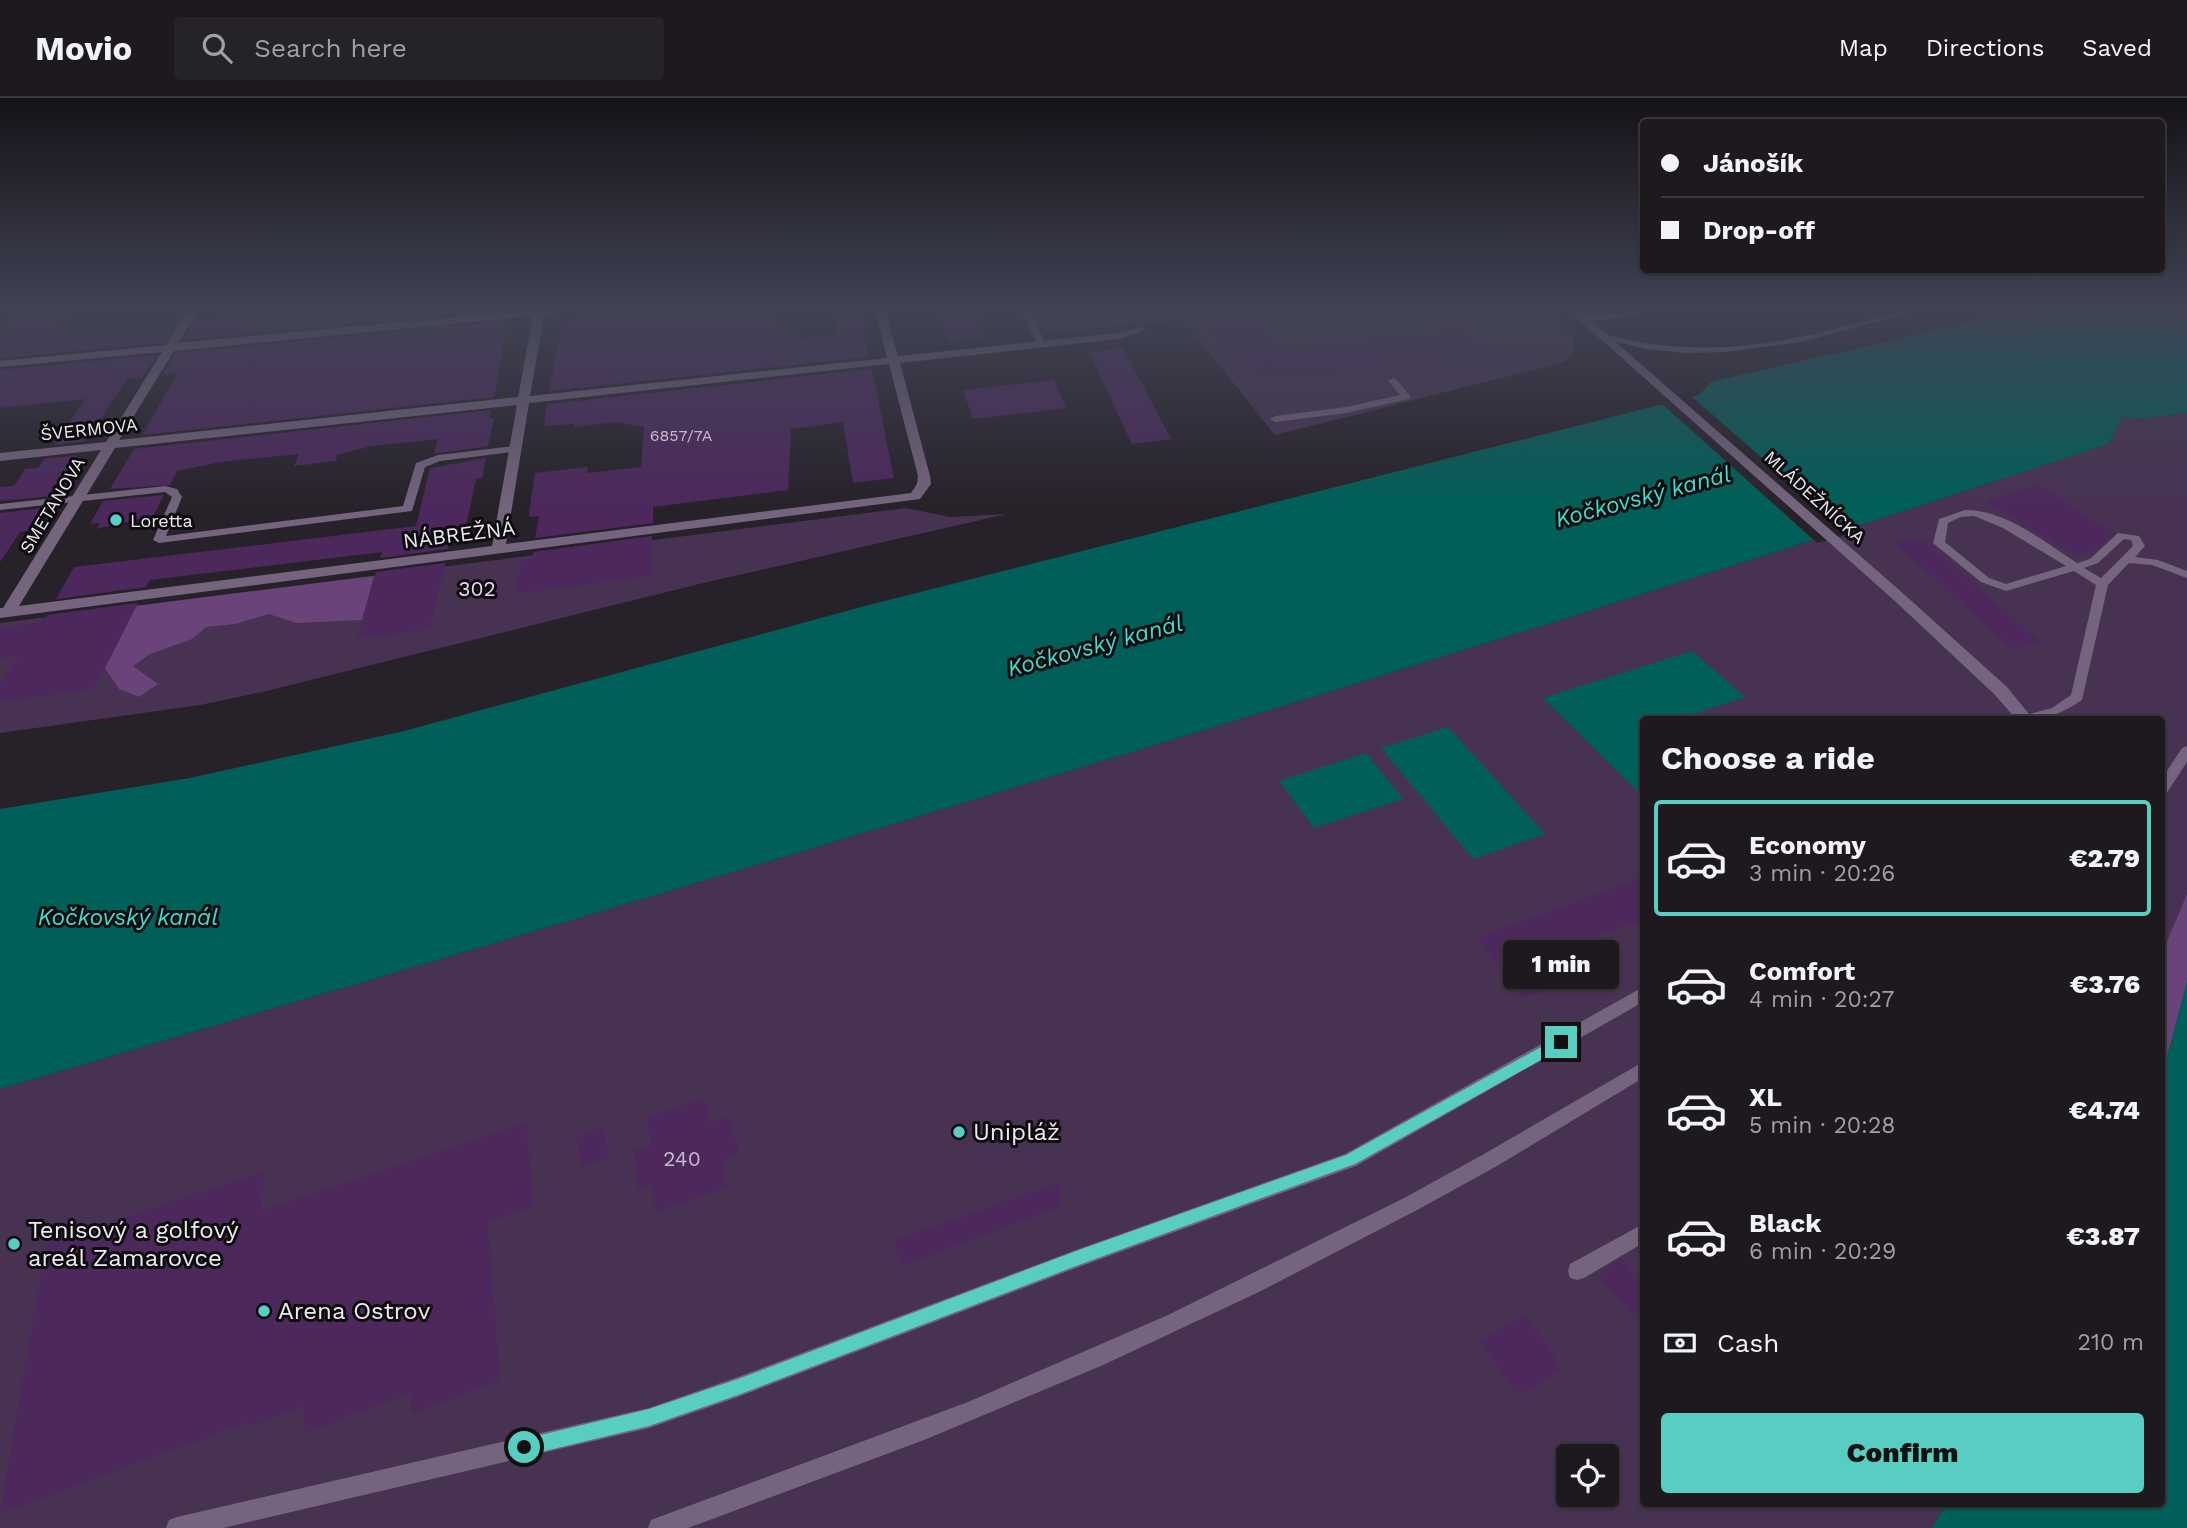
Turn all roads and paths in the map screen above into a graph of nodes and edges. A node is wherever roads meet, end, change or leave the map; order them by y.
1 (152, 377) edge
2 (527, 377) edge
3 (738, 377) edge
4 (897, 377) edge
5 (1651, 377) edge
6 (1393, 382) dead end
7 (523, 400) junction
8 (1275, 419) dead end
9 (110, 444) junction
10 (515, 449) junction
11 (0, 457) edge
12 (75, 499) junction
13 (0, 507) edge
14 (498, 550) junction
15 (2127, 559) junction
16 (2076, 568) junction
17 (2187, 575) edge
18 (2102, 584) junction
19 (4, 612) edge
20 (2023, 716) edge
21 (2037, 716) edge
22 (2187, 751) edge
23 (2165, 785) edge
24 (1640, 996) edge
25 (1640, 1071) edge
26 (1640, 1235) edge
27 (1577, 1271) dead end
28 (177, 1528) edge
29 (659, 1528) edge

1 - 9 street, SMETANOVA
2 - 7 street
3 - 7 street, ŠVERMOVA
4 - 14 street, NÁBREŽNÁ
5 - 20 street, MLÁDEŽNÍCKA
6 - 8 lane
7 - 9 street, ŠVERMOVA
7 - 10 street
9 - 11 street, ŠVERMOVA
9 - 12 street, SMETANOVA
10 - 12 lane
10 - 14 street
12 - 13 lane
12 - 19 street, SMETANOVA
14 - 19 street, NÁBREŽNÁ
15 - 16 lane
15 - 17 lane
15 - 18 lane
16 - 16 lane
16 - 18 lane
18 - 21 lane
22 - 23 lane
24 - 28 lane
25 - 29 lane
26 - 27 lane

